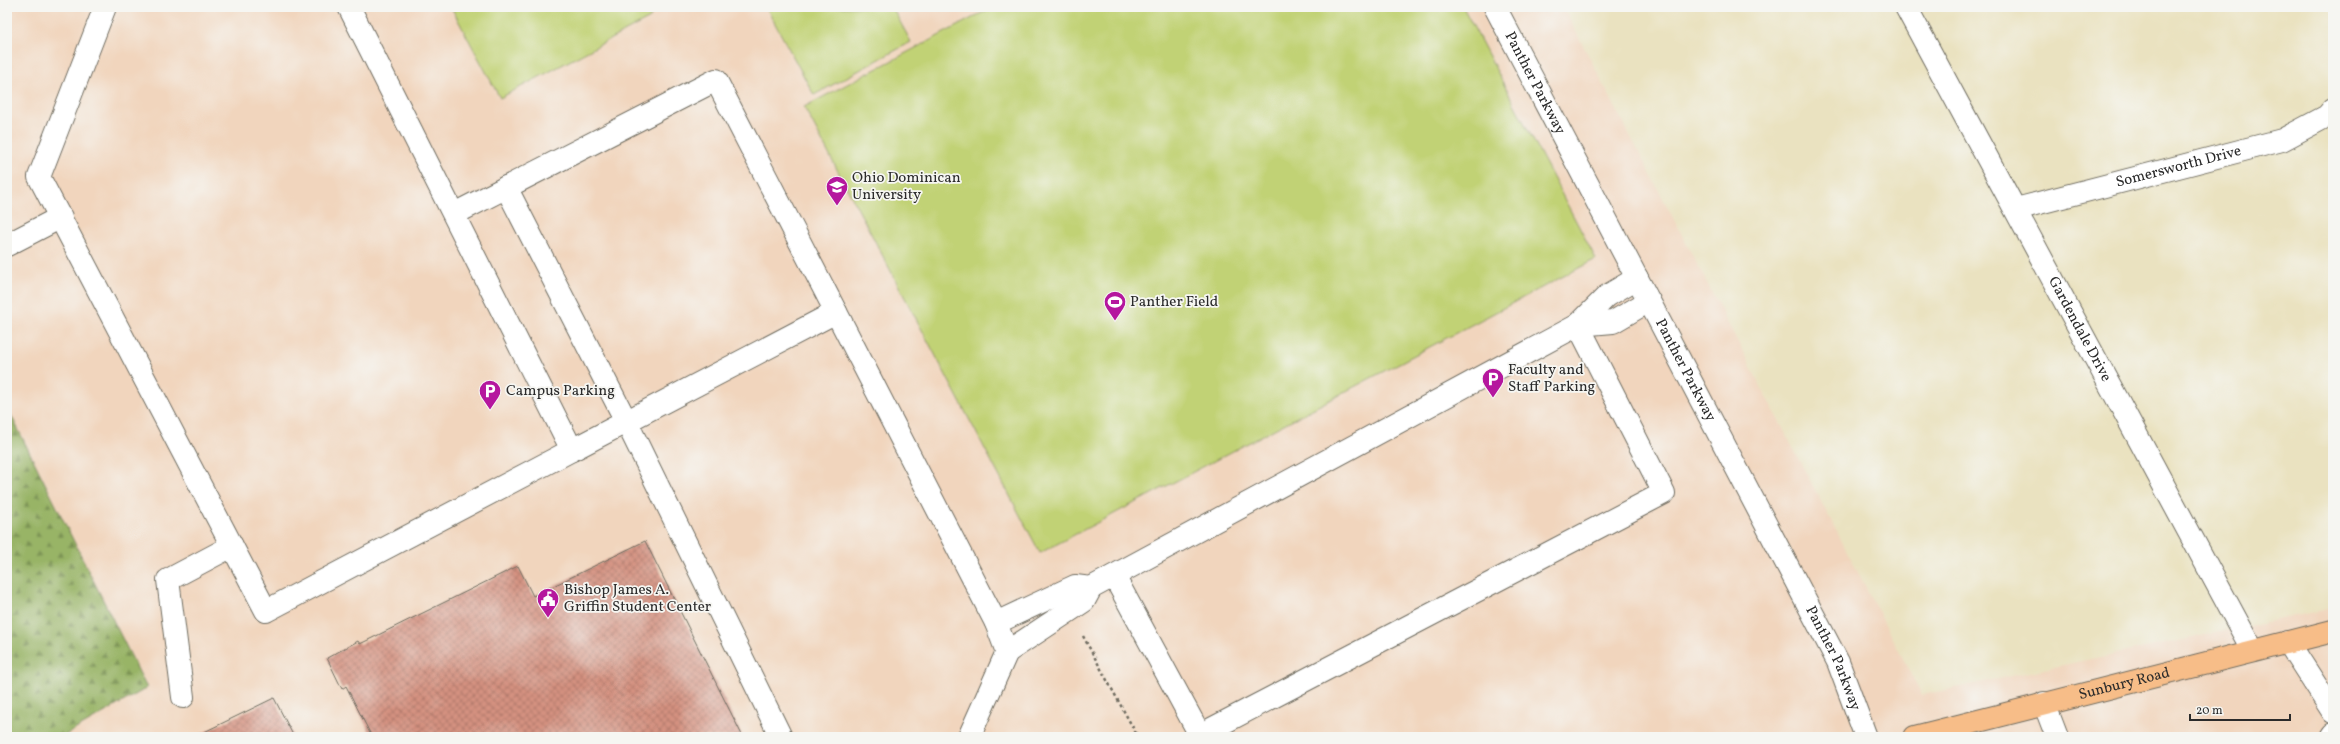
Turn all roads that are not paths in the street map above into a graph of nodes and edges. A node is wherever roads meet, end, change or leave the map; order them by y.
1 (106, 7) edge
2 (349, 7) edge
3 (1495, 7) edge
4 (1906, 7) edge
5 (2333, 109) edge
6 (506, 186) junction
7 (2016, 209) junction
8 (454, 214) junction
9 (60, 216) junction
10 (7, 245) edge
11 (1637, 278) junction
12 (1649, 301) junction
13 (836, 312) junction
14 (1578, 325) junction
15 (626, 421) junction
16 (572, 450) junction
17 (232, 546) junction
18 (1114, 576) junction
19 (1091, 588) junction
20 (996, 623) junction
21 (2333, 631) edge
22 (2288, 642) junction
23 (2253, 650) junction
24 (1007, 652) junction
25 (183, 697) dead end
26 (2044, 703) junction
27 (2333, 712) edge
28 (781, 737) edge
29 (969, 737) edge
30 (1866, 737) edge
31 (1915, 737) edge
32 (2057, 737) edge

1 - 9 street
2 - 8 street
3 - 11 street, Panther Parkway
4 - 7 street, Gardendale Drive
5 - 7 street, Somersworth Drive
6 - 8 street
6 - 13 street
6 - 15 street
7 - 23 street, Gardendale Drive
8 - 16 street
9 - 10 street
9 - 17 street
11 - 12 street, Panther Parkway
11 - 14 street
12 - 14 street
12 - 30 street, Panther Parkway
13 - 15 street
13 - 20 street
14 - 18 street
14 - 18 street
15 - 16 street
15 - 28 street
16 - 17 street
17 - 25 street
18 - 19 street
19 - 20 street
19 - 24 street
20 - 24 street
21 - 22 main road, Sunbury Road
22 - 23 main road, Sunbury Road
22 - 27 street
23 - 26 main road, Sunbury Road
24 - 29 street
26 - 31 main road, Sunbury Road
26 - 32 street

